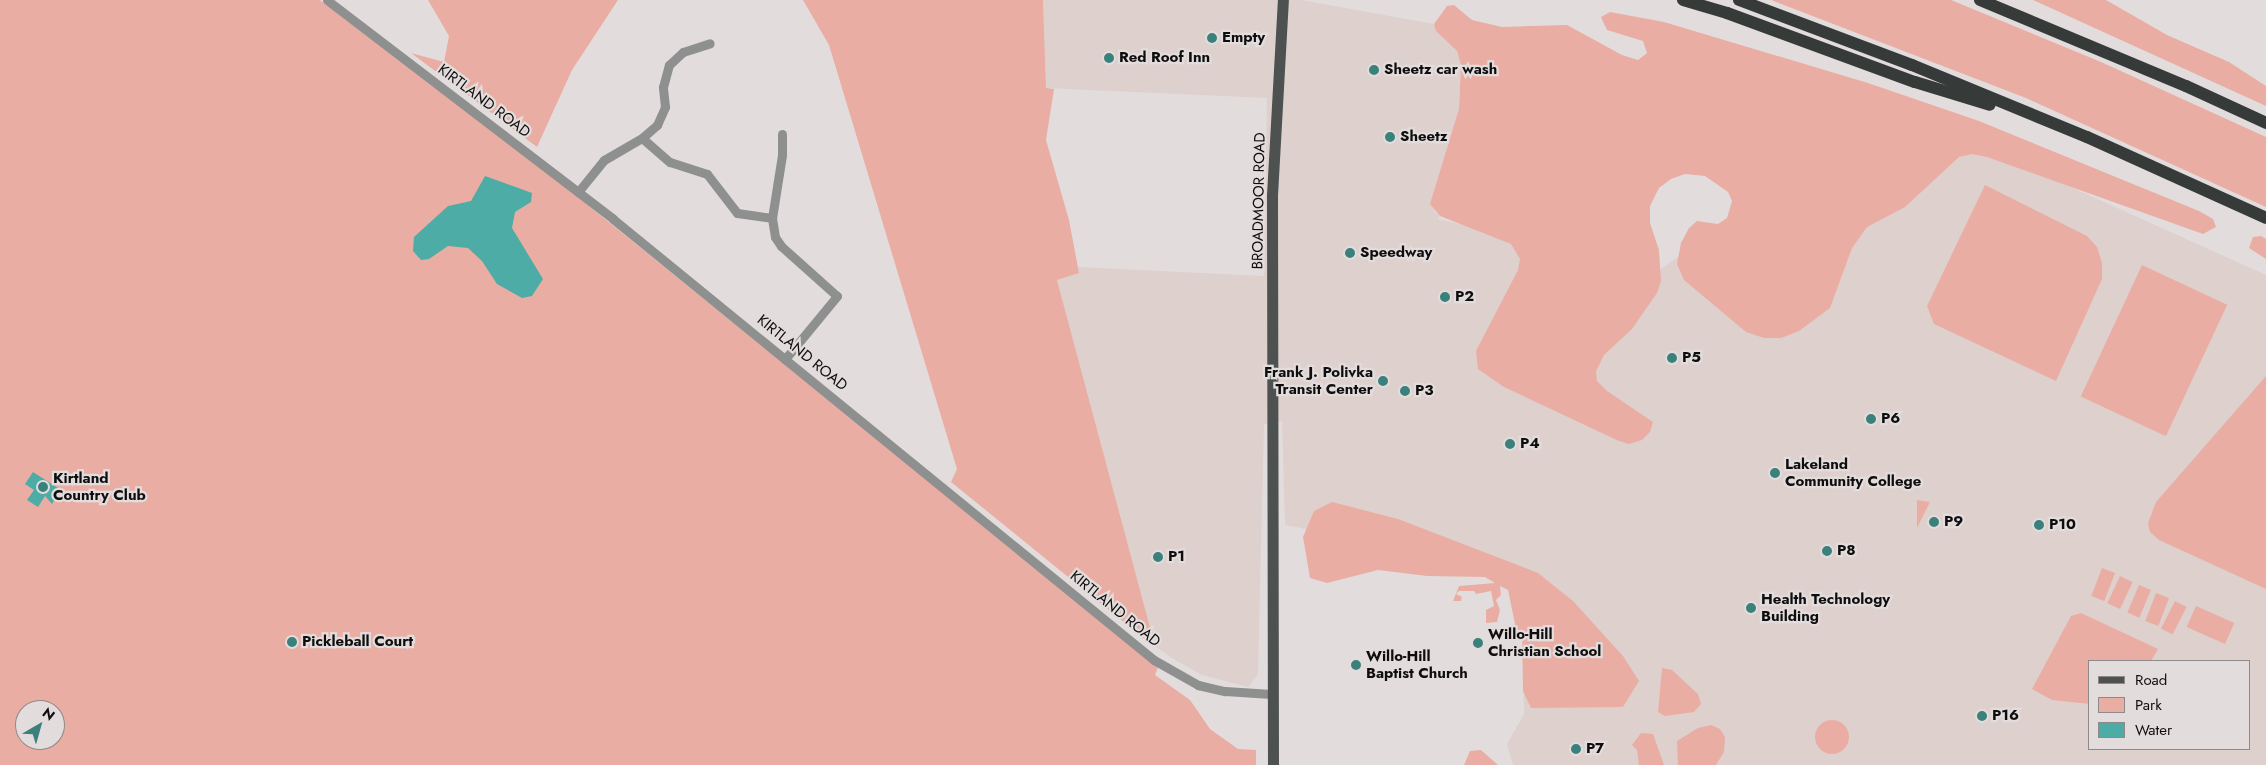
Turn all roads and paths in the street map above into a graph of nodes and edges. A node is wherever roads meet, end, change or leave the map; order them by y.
1 (327, 0) edge
2 (1283, 0) edge
3 (1682, 0) edge
4 (1739, 0) edge
5 (1980, 0) edge
6 (710, 43) dead end
7 (2052, 123) junction
8 (2266, 123) edge
9 (782, 134) dead end
10 (642, 138) junction
11 (578, 192) junction
12 (772, 218) junction
13 (2266, 218) edge
14 (785, 359) junction
15 (1271, 694) junction
16 (1273, 765) edge

1 - 11 street, KIRTLAND ROAD
2 - 15 main road, BROADMOOR ROAD
3 - 7 highway
4 - 7 highway
5 - 8 highway
6 - 10 street
7 - 13 highway
9 - 12 street
10 - 11 street
10 - 12 street
11 - 14 street, KIRTLAND ROAD
12 - 14 street
14 - 15 street, KIRTLAND ROAD
15 - 16 main road

